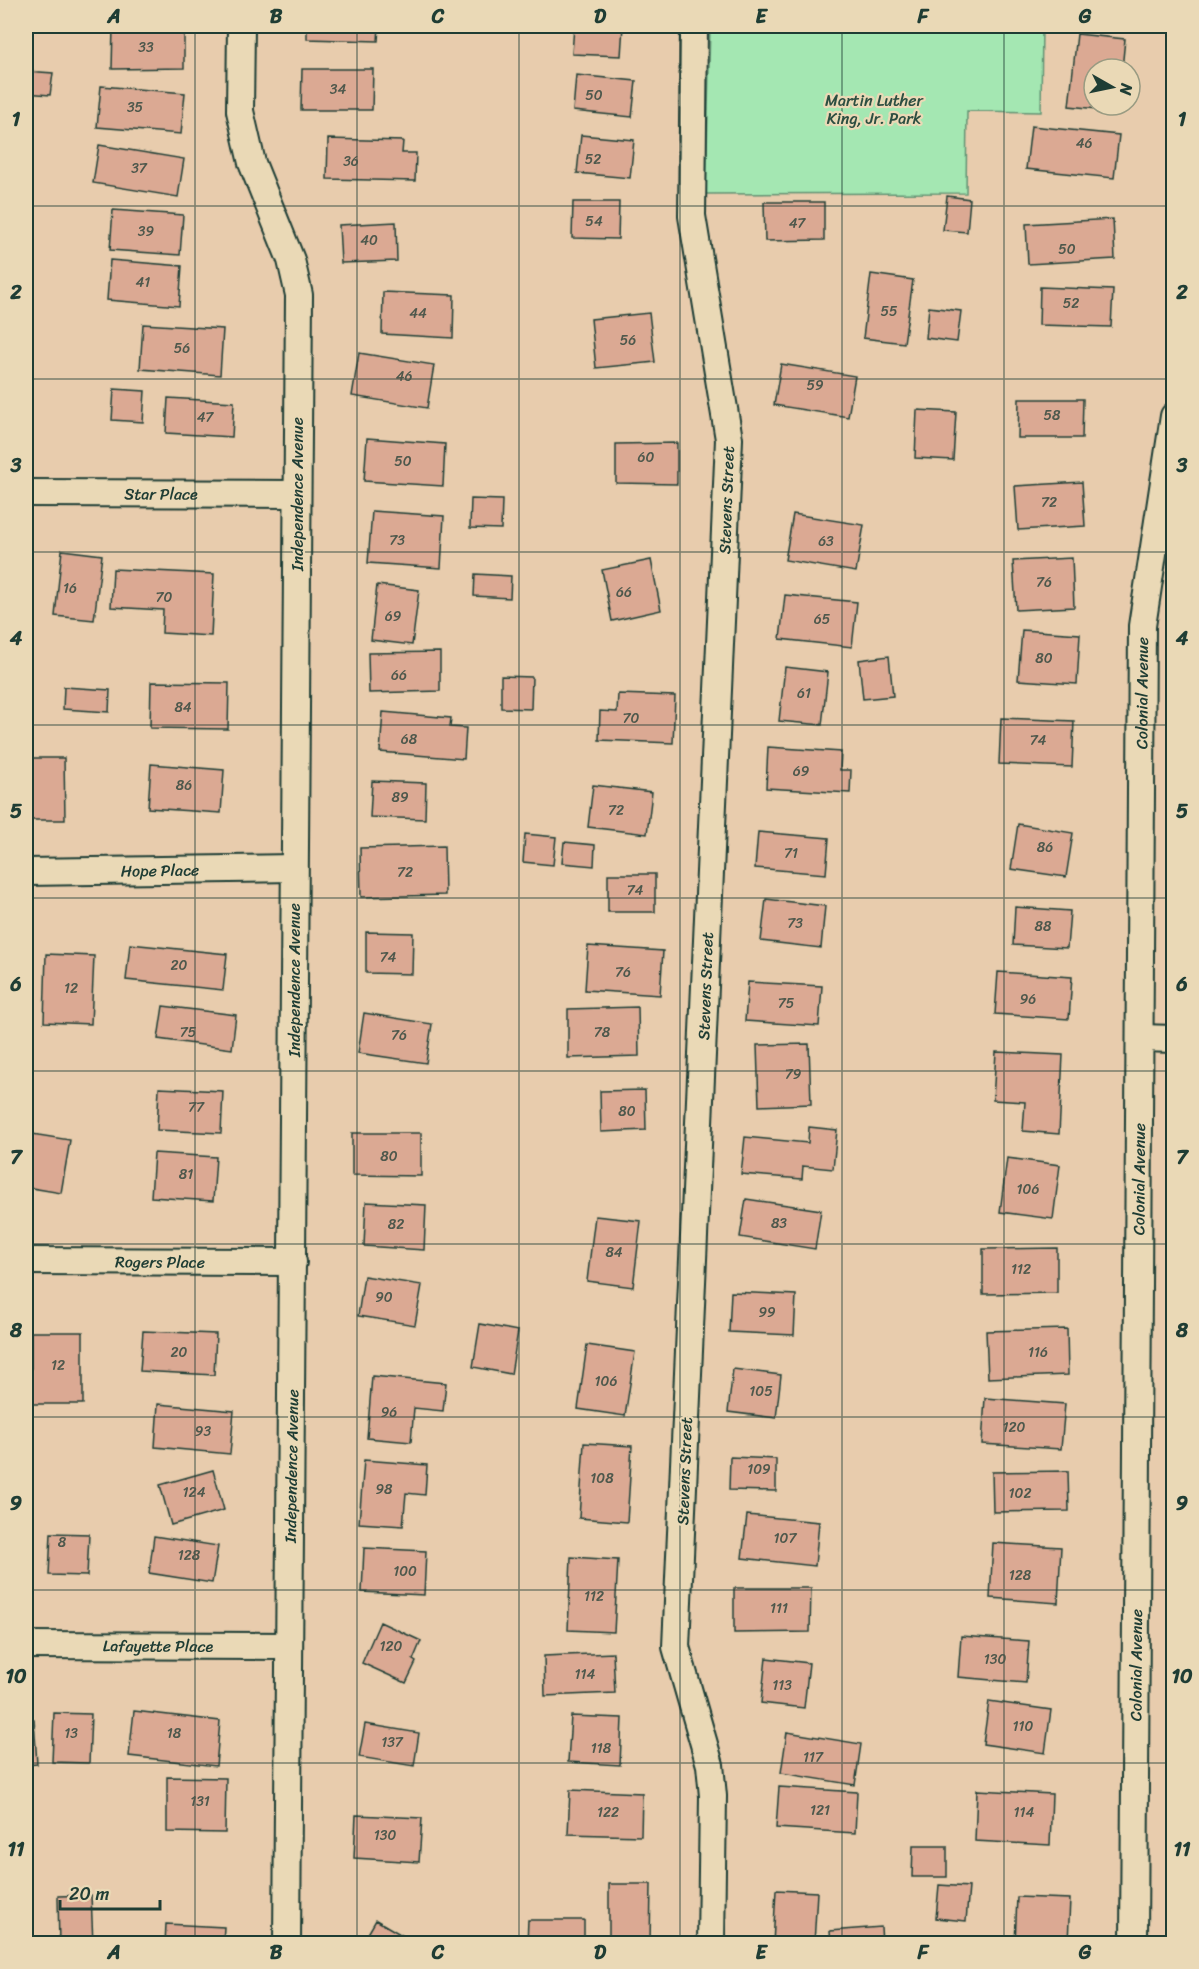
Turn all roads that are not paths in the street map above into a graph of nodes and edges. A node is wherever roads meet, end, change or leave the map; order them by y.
1 (241, 26) edge
2 (694, 26) edge
3 (1173, 416) edge
4 (26, 493) edge
5 (297, 494) junction
6 (294, 868) junction
7 (26, 873) edge
8 (1141, 1038) junction
9 (1173, 1039) edge
10 (26, 1261) edge
11 (293, 1262) junction
12 (26, 1646) edge
13 (289, 1646) junction
14 (287, 1944) edge
15 (711, 1944) edge
16 (1134, 1944) edge

1 - 5 street, Independence Avenue
2 - 15 street, Stevens Street
3 - 8 street, Colonial Avenue
4 - 5 street, Star Place
5 - 6 street, Independence Avenue
6 - 7 street, Hope Place
6 - 11 street, Independence Avenue
8 - 9 street
8 - 16 street, Colonial Avenue
10 - 11 street, Rogers Place
11 - 13 street, Independence Avenue
12 - 13 street, Lafayette Place
13 - 14 street, Independence Avenue

